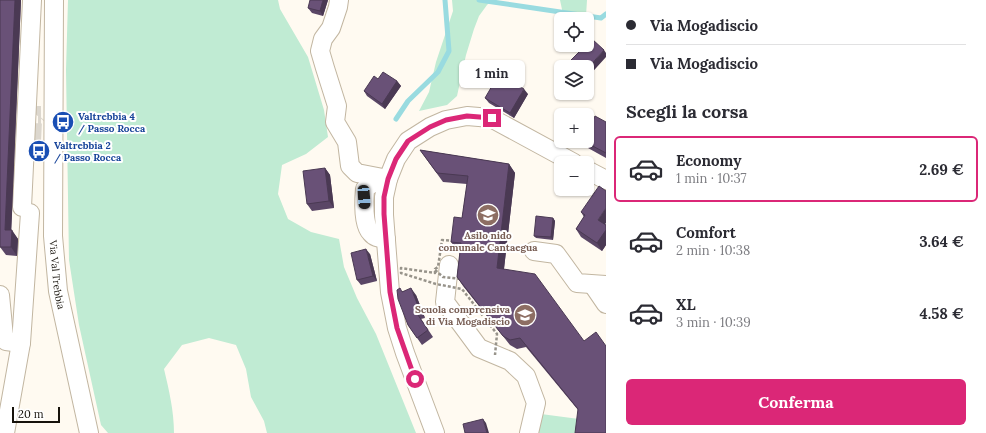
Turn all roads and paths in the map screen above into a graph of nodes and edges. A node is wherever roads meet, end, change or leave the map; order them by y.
1 (32, 0) edge
2 (54, 0) edge
3 (339, 0) edge
4 (561, 156) edge
5 (594, 174) edge
6 (388, 179) junction
7 (606, 180) edge
8 (457, 241) edge
9 (534, 251) dead end
10 (442, 267) junction
11 (464, 280) edge
12 (600, 285) edge
13 (0, 295) edge
14 (606, 304) edge
15 (21, 343) junction
16 (495, 355) junction
17 (5, 433) edge
18 (89, 433) edge
19 (435, 433) edge
20 (529, 433) edge

1 - 15 street
2 - 18 street, Via Val Trebbia
3 - 6 street
4 - 6 street
5 - 7 street
6 - 19 street
8 - 10 path, bridge
9 - 12 street
10 - 11 path, bridge
10 - 16 street
10 - 16 path, bridge
12 - 14 street
13 - 15 street
15 - 17 street
16 - 20 street

